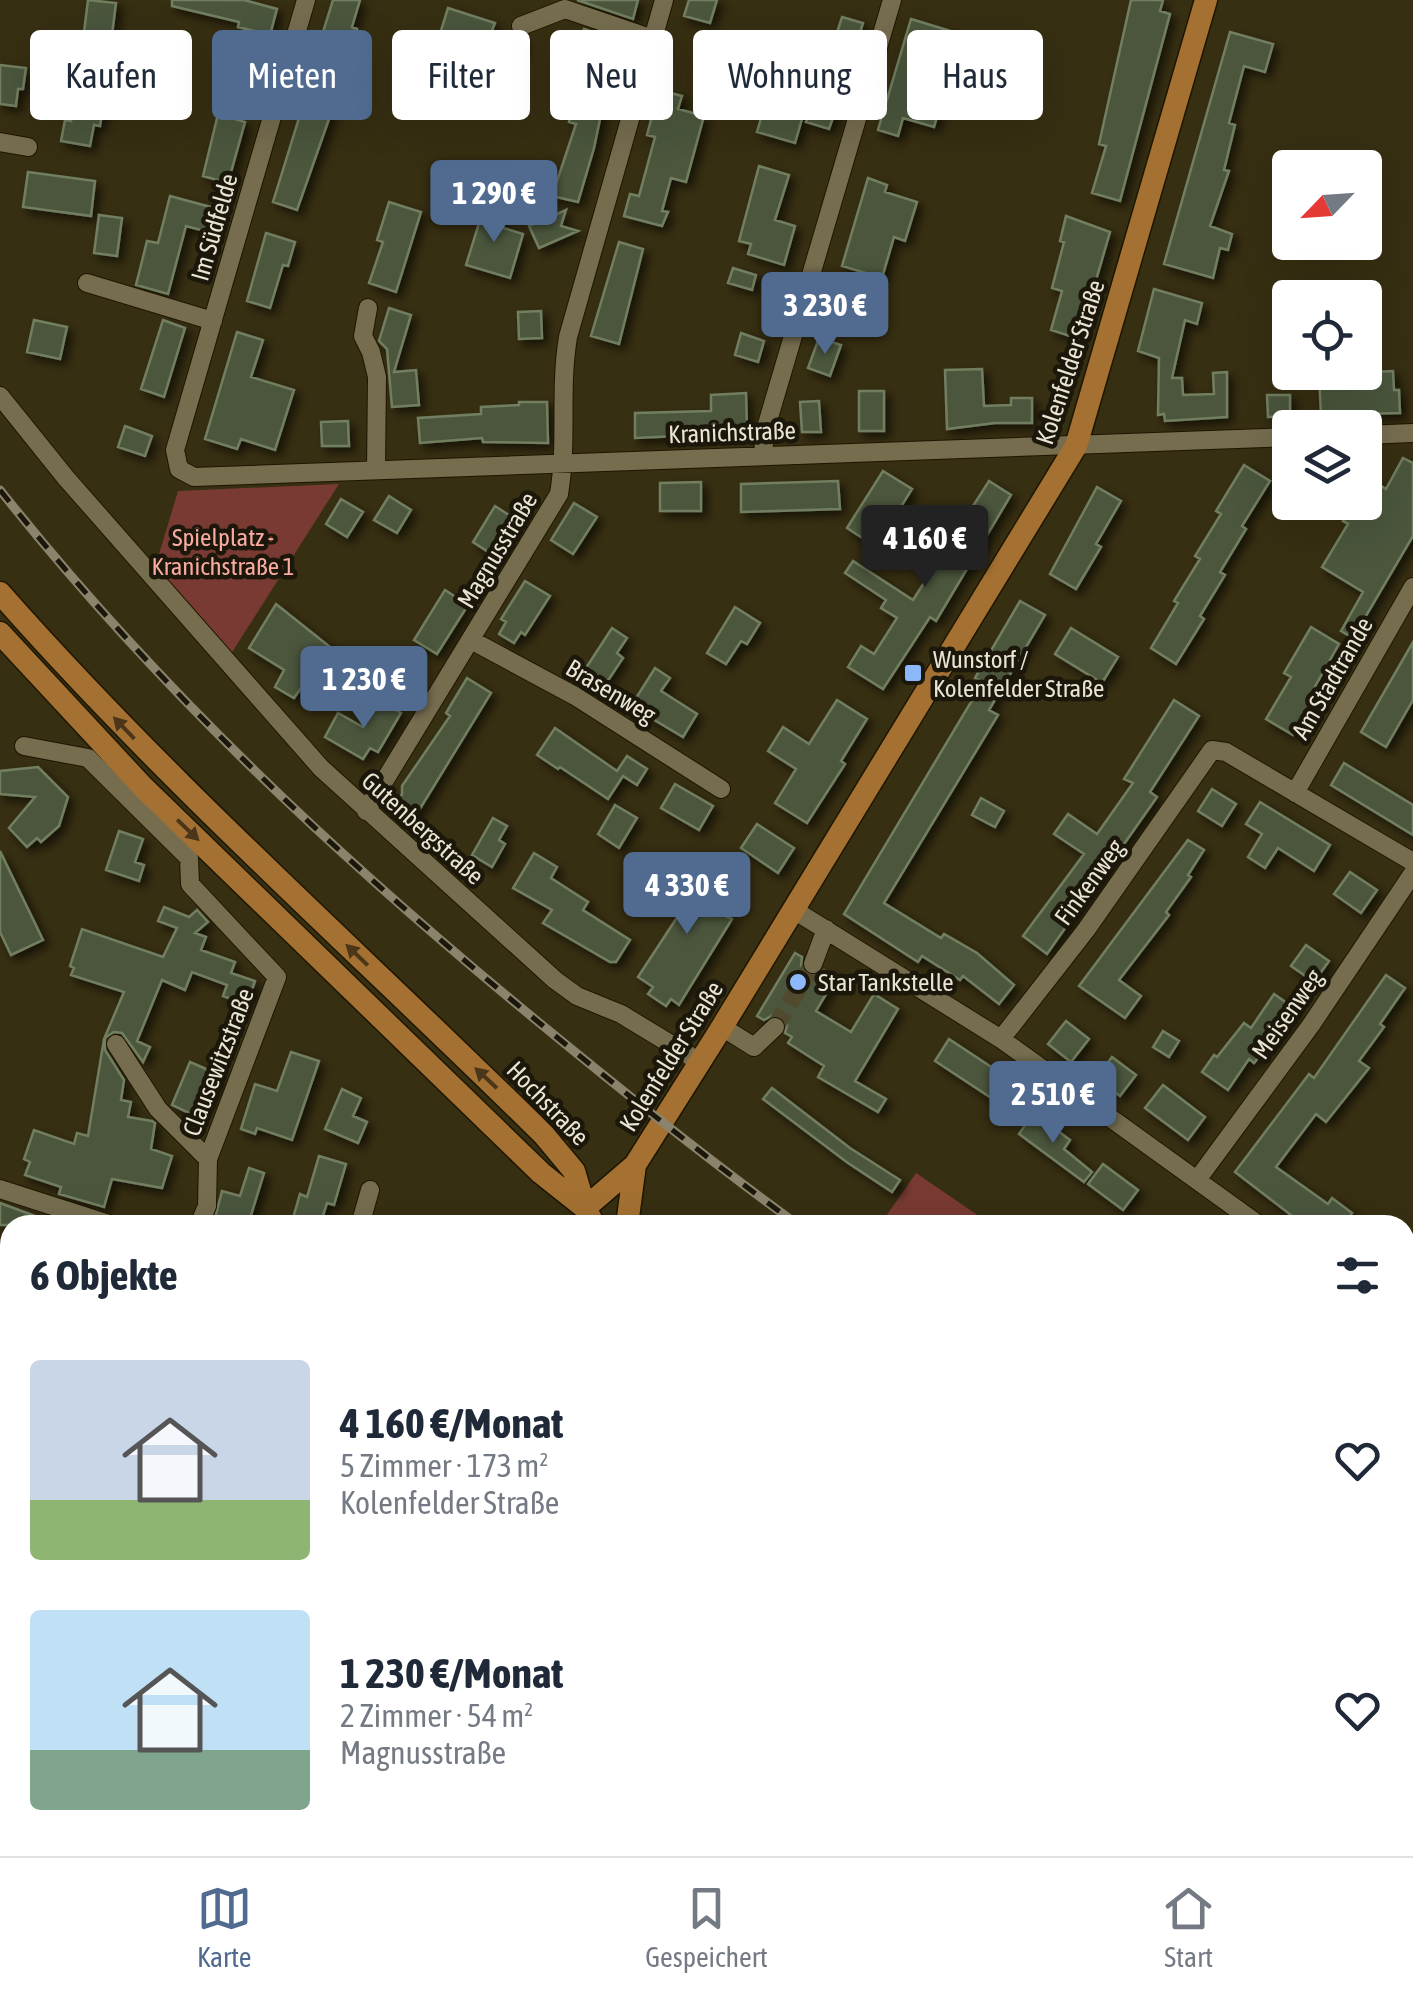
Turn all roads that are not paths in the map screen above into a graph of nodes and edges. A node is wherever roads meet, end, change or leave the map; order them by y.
1 (306, 0) edge
2 (664, 0) edge
3 (892, 0) edge
4 (1206, 0) edge
5 (521, 26) dead end
6 (629, 30) edge
7 (655, 30) edge
8 (630, 120) edge
9 (0, 142) edge
10 (28, 147) dead end
11 (87, 283) dead end
12 (368, 308) dead end
13 (213, 321) junction
14 (0, 396) edge
15 (1413, 434) edge
16 (1382, 435) edge
17 (1272, 438) edge
18 (1076, 446) junction
19 (763, 456) junction
20 (564, 463) junction
21 (179, 469) joint
22 (376, 470) junction
23 (1413, 587) edge
24 (0, 593) edge
25 (0, 633) edge
26 (471, 640) junction
27 (24, 746) dead end
28 (721, 789) dead end
29 (1295, 793) junction
30 (366, 811) junction
31 (1413, 862) edge
32 (1413, 873) edge
33 (794, 910) junction
34 (826, 929) junction
35 (813, 964) tunnel mouth
36 (722, 1027) junction
37 (774, 1027) dead end
38 (1001, 1039) junction
39 (116, 1044) dead end
40 (700, 1062) junction
41 (208, 1159) junction
42 (635, 1165) junction
43 (1197, 1180) junction
44 (0, 1190) edge
45 (370, 1190) dead end
46 (80, 1215) edge
47 (203, 1215) edge
48 (363, 1215) edge
49 (588, 1215) edge
50 (589, 1215) edge
51 (592, 1215) edge
52 (629, 1215) edge
53 (1245, 1215) edge

1 - 13 street, Im Südfelde
2 - 7 street, Magnusstraße
3 - 19 street
4 - 18 main road, Kolenfelder Straße
5 - 6 street
8 - 20 street, Magnusstraße
9 - 10 street
11 - 13 street
12 - 22 street
13 - 21 street, Im Südfelde
14 - 30 street, Gutenbergstraße
15 - 16 street
17 - 18 street, Kranichstraße
18 - 19 street, Kranichstraße
18 - 33 main road, Kolenfelder Straße
19 - 20 street, Kranichstraße
20 - 22 street, Kranichstraße
20 - 26 street, Magnusstraße
21 - 22 street, Kranichstraße
23 - 29 street, Am Stadtrande
50 -> 24 main road, Hochstraße
25 -> 49 main road
26 - 28 street, Brasenweg
26 - 30 street, Magnusstraße
27 - 41 street, Clausewitzstraße
29 - 31 street
29 - 38 street, Finkenweg
30 - 40 street, Gutenbergstraße
32 - 43 street, Meisenweg
33 - 34 street
33 - 36 main road, Kolenfelder Straße
34 - 35 street
34 - 38 street
36 - 37 street
36 - 40 main road, Kolenfelder Straße
38 - 43 street
39 - 41 street
40 - 42 main road, Kolenfelder Straße
41 - 47 street, Clausewitzstraße
42 - 51 main road, Kolenfelder Straße
42 - 52 main road
43 - 53 street
44 - 46 street
45 - 48 street

